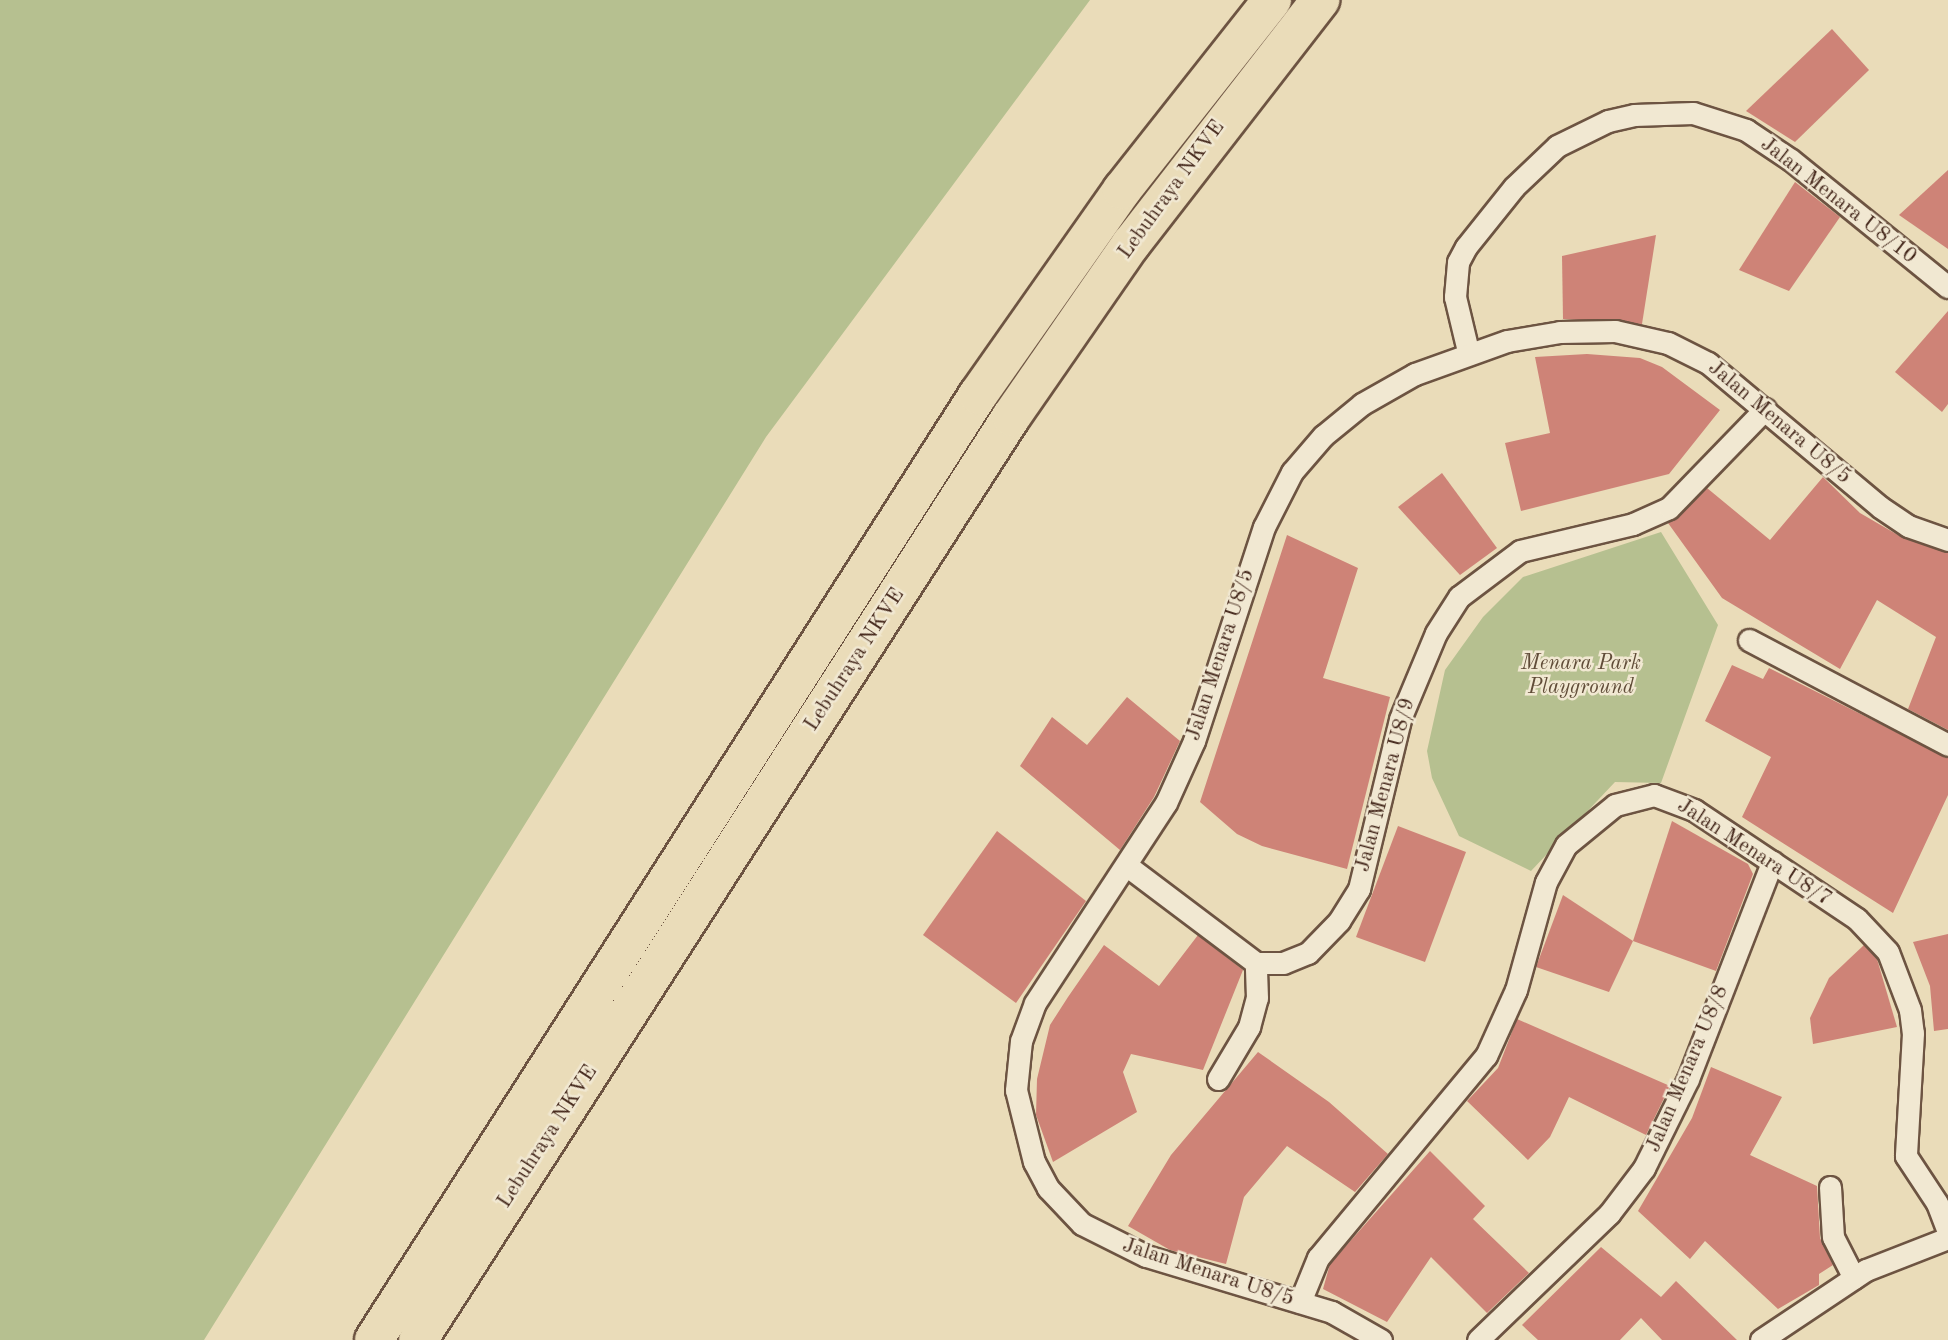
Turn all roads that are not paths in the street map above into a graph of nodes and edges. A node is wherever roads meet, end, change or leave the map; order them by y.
1 (1272, 0) edge
2 (1320, 0) edge
3 (1948, 287) edge
4 (1468, 351) junction
5 (1765, 409) junction
6 (1948, 540) edge
7 (1749, 640) dead end
8 (1948, 745) edge
9 (1772, 862) junction
10 (1126, 865) junction
11 (1256, 963) junction
12 (1218, 1079) dead end
13 (1830, 1187) dead end
14 (1948, 1232) edge
15 (1948, 1238) edge
16 (1854, 1278) junction
17 (1300, 1302) junction
18 (374, 1340) edge
19 (418, 1340) edge
20 (1381, 1340) edge
21 (1478, 1340) edge
22 (1761, 1340) edge

1 - 18 highway, Lebuhraya NKVE
2 - 19 highway, Lebuhraya NKVE
3 - 4 street, Jalan Menara U8/10
4 - 5 street, Jalan Menara U8/5
4 - 10 street, Jalan Menara U8/5
5 - 6 street, Jalan Menara U8/5
5 - 11 street, Jalan Menara U8/9
7 - 8 street
9 - 14 street, Jalan Menara U8/7
9 - 17 street, Jalan Menara U8/7
9 - 21 street, Jalan Menara U8/8
10 - 11 street
10 - 17 street, Jalan Menara U8/5
11 - 12 street
13 - 16 street
15 - 16 street
16 - 22 street
17 - 20 street, Jalan Menara U8/5

